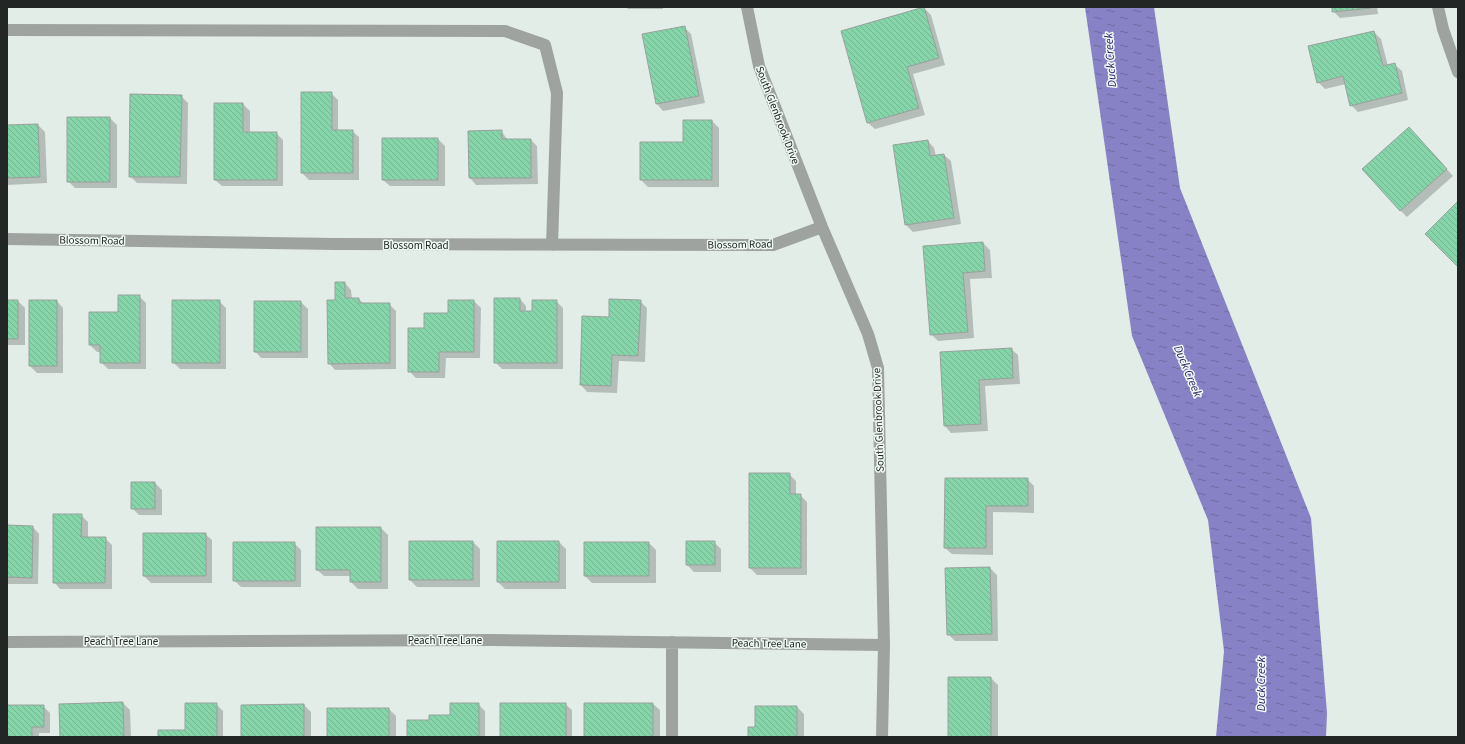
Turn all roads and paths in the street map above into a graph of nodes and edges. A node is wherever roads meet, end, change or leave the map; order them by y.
1 (747, 7) edge
2 (1438, 7) edge
3 (7, 30) edge
4 (1458, 72) edge
5 (822, 227) junction
6 (7, 239) edge
7 (552, 245) junction
8 (7, 642) edge
9 (672, 642) junction
10 (884, 645) junction
11 (672, 737) edge
12 (882, 737) edge

1 - 5 street, South Glenbrook Drive
2 - 4 street
3 - 7 street
5 - 7 street, Blossom Road
5 - 10 street, South Glenbrook Drive
6 - 7 street, Blossom Road
8 - 9 street, Peach Tree Lane
9 - 10 street, Peach Tree Lane
9 - 11 street
10 - 12 street, South Glenbrook Drive

